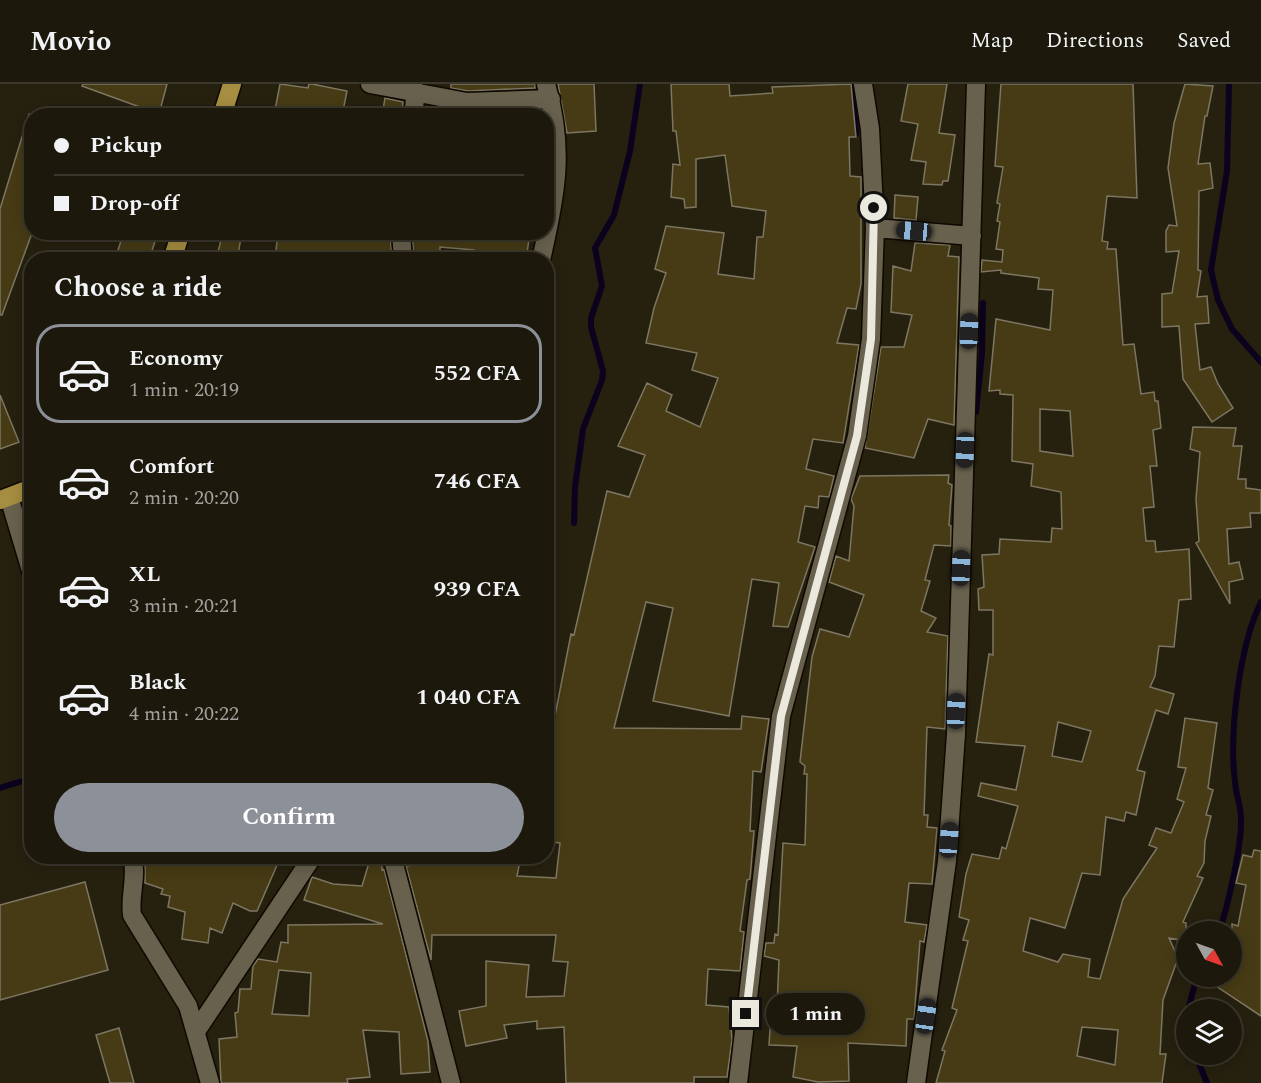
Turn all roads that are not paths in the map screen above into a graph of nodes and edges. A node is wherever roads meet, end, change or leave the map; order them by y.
1 (232, 84) edge
2 (370, 84) edge
3 (863, 84) edge
4 (976, 84) edge
5 (549, 91) edge
6 (416, 92) junction
7 (224, 108) edge
8 (414, 108) edge
9 (551, 108) edge
10 (554, 125) edge
11 (554, 197) edge
12 (875, 228) junction
13 (972, 236) junction
14 (24, 491) edge
15 (5, 499) edge
16 (24, 552) edge
17 (133, 864) edge
18 (309, 864) edge
19 (394, 864) edge
20 (197, 1030) junction
21 (210, 1083) edge
22 (451, 1083) edge
23 (738, 1083) edge
24 (916, 1083) edge

1 - 7 main road
2 - 6 street
3 - 12 street
4 - 13 street
5 - 6 street
5 - 9 street
6 - 8 street
10 - 11 street
12 - 13 street
12 - 23 street
13 - 24 street
14 - 15 main road
15 - 16 street
17 - 20 street
18 - 20 street
19 - 22 street
20 - 21 street

